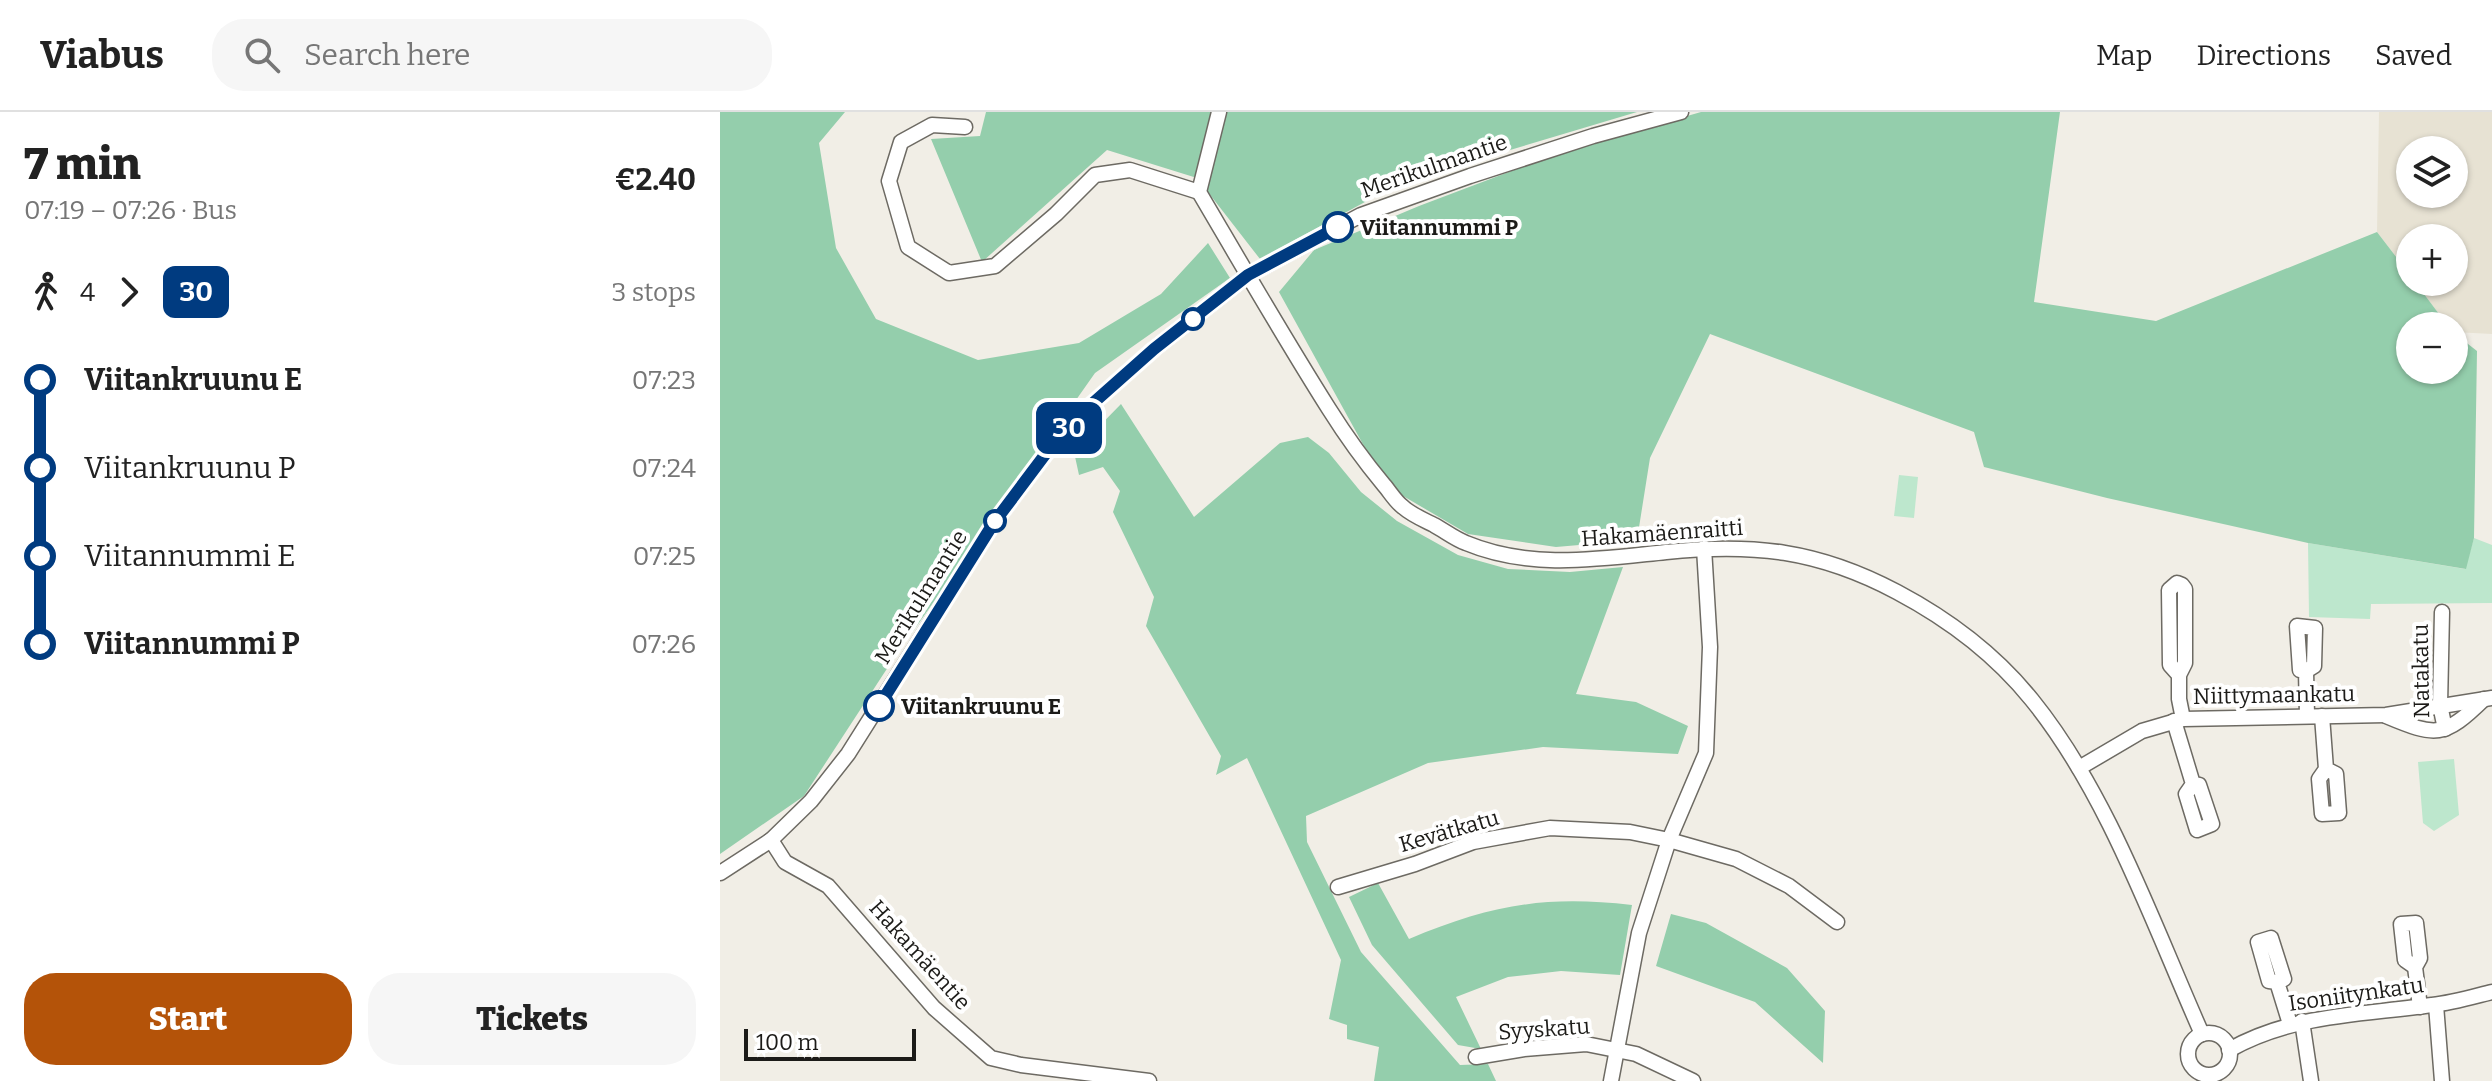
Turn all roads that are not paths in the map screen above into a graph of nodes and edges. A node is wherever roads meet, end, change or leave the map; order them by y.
1 (1219, 112) edge
2 (1681, 112) edge
3 (965, 127) dead end
4 (1199, 192) junction
5 (1248, 275) junction
6 (1704, 548) junction
7 (2442, 612) dead end
8 (2169, 626) junction
9 (2185, 626) junction
10 (2306, 671) dead end
11 (2179, 675) junction
12 (2488, 698) edge
13 (2440, 705) junction
14 (2315, 715) junction
15 (2386, 715) junction
16 (2178, 720) junction
17 (2445, 729) junction
18 (2079, 768) junction
19 (2326, 769) dead end
20 (2193, 784) dead end
21 (771, 840) junction
22 (1669, 840) junction
23 (720, 873) edge
24 (1338, 887) dead end
25 (1837, 922) dead end
26 (2415, 967) dead end
27 (2277, 982) dead end
28 (2492, 992) edge
29 (2436, 1005) junction
30 (2420, 1007) junction
31 (2296, 1022) junction
32 (2202, 1034) junction
33 (1615, 1050) junction
34 (2229, 1050) junction
35 (1476, 1057) dead end
36 (2218, 1077) edge
37 (1149, 1081) edge
38 (1611, 1081) edge
39 (1693, 1081) edge
40 (2311, 1081) edge
41 (2442, 1081) edge

1 - 4 street
2 - 5 street, Merikulmantie
3 - 4 street
4 - 5 street, Hakamäenraitti
5 - 6 street, Hakamäenraitti
5 - 21 street, Merikulmantie
6 - 18 street, Hakamäenraitti
6 - 22 street
7 - 13 street, Natakatu
8 - 9 street
8 - 9 street
8 - 11 street
9 - 11 street
10 - 14 street
11 - 16 street
12 - 13 street, Niittymaankatu
12 - 17 street, Niittymaankatu
13 - 15 street, Niittymaankatu
13 - 17 street, Natakatu
14 - 15 street, Niittymaankatu
14 - 16 street, Niittymaankatu
14 - 19 street
15 - 17 street, Niittymaankatu
16 - 18 street, Niittymaankatu
16 - 20 street
18 - 32 street, Hakamäenraitti
21 - 23 street, Merikulmantie
21 - 37 street, Hakamäentie
22 - 24 street, Kevätkatu
22 - 25 street, Kevätkatu
22 - 33 street
26 - 30 street
27 - 31 street
28 - 29 street, Isoniitynkatu
29 - 30 street, Isoniitynkatu
29 - 41 street
30 - 31 street, Isoniitynkatu
31 - 34 street, Isoniitynkatu
31 - 40 street
32 - 34 street
32 - 36 street
33 - 35 street, Syyskatu
33 - 38 street
33 - 39 street, Syyskatu
34 - 36 street

